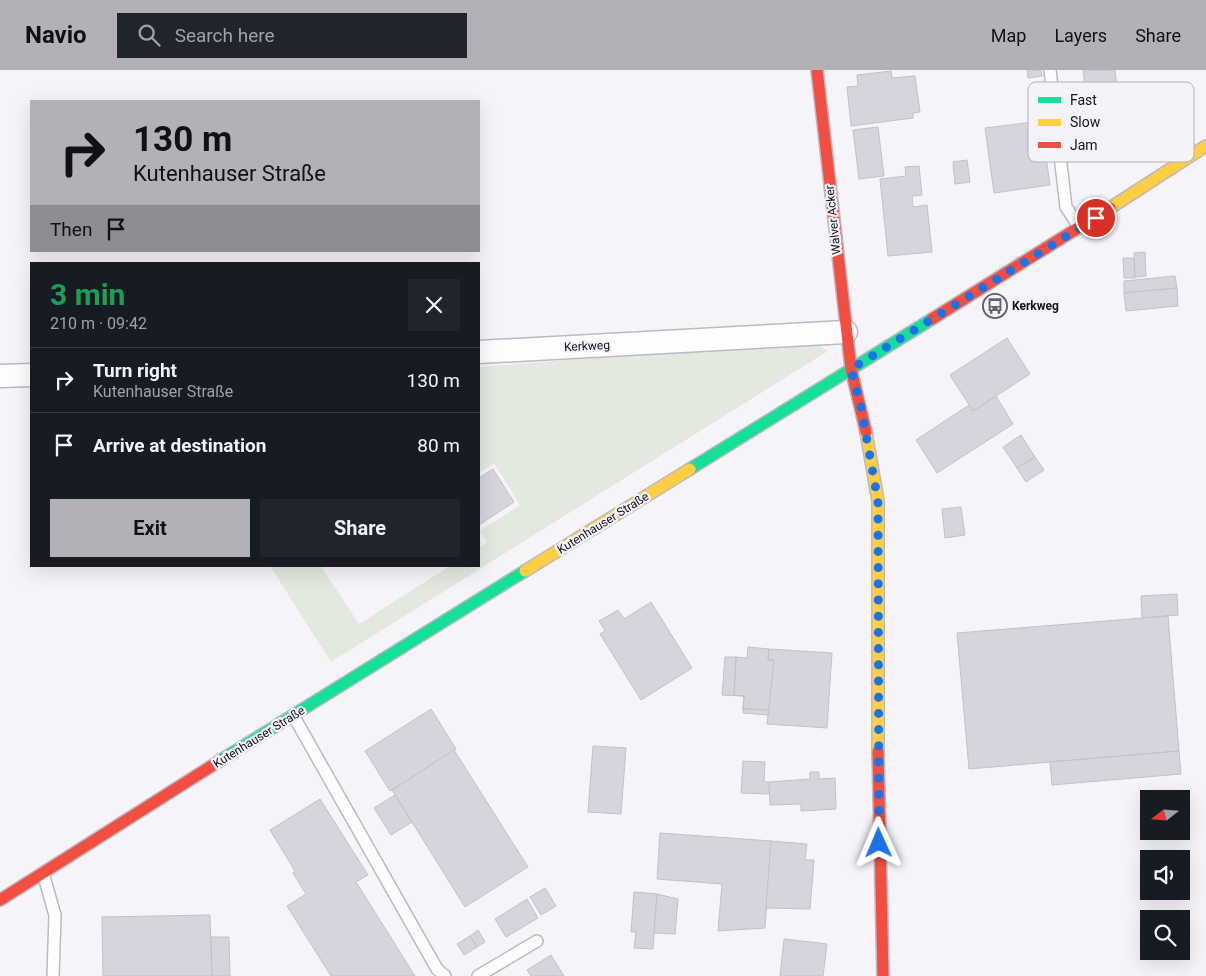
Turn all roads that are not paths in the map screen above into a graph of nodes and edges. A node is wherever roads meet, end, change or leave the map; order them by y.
1 (817, 70) edge
2 (1206, 146) edge
3 (1194, 154) edge
4 (1061, 162) edge
5 (1181, 162) edge
6 (1080, 228) junction
7 (846, 332) junction
8 (480, 352) edge
9 (851, 369) junction
10 (30, 375) edge
11 (0, 376) edge
12 (293, 715) junction
13 (43, 873) junction
14 (0, 900) edge
15 (537, 941) dead end
16 (53, 976) edge
17 (445, 976) edge
18 (478, 976) edge
19 (883, 976) edge

1 - 7 street, Walver Acker
2 - 3 street, Kutenhauser Straße
4 - 6 lane
5 - 6 street, Kutenhauser Straße
6 - 9 street, Kutenhauser Straße
7 - 8 street, Kerkweg
7 - 9 street, Walver Acker
9 - 12 street, Kutenhauser Straße
9 - 19 street, Walver Acker
10 - 11 street
12 - 13 street, Kutenhauser Straße
12 - 17 lane
13 - 14 street, Kutenhauser Straße
13 - 16 lane
15 - 18 lane

